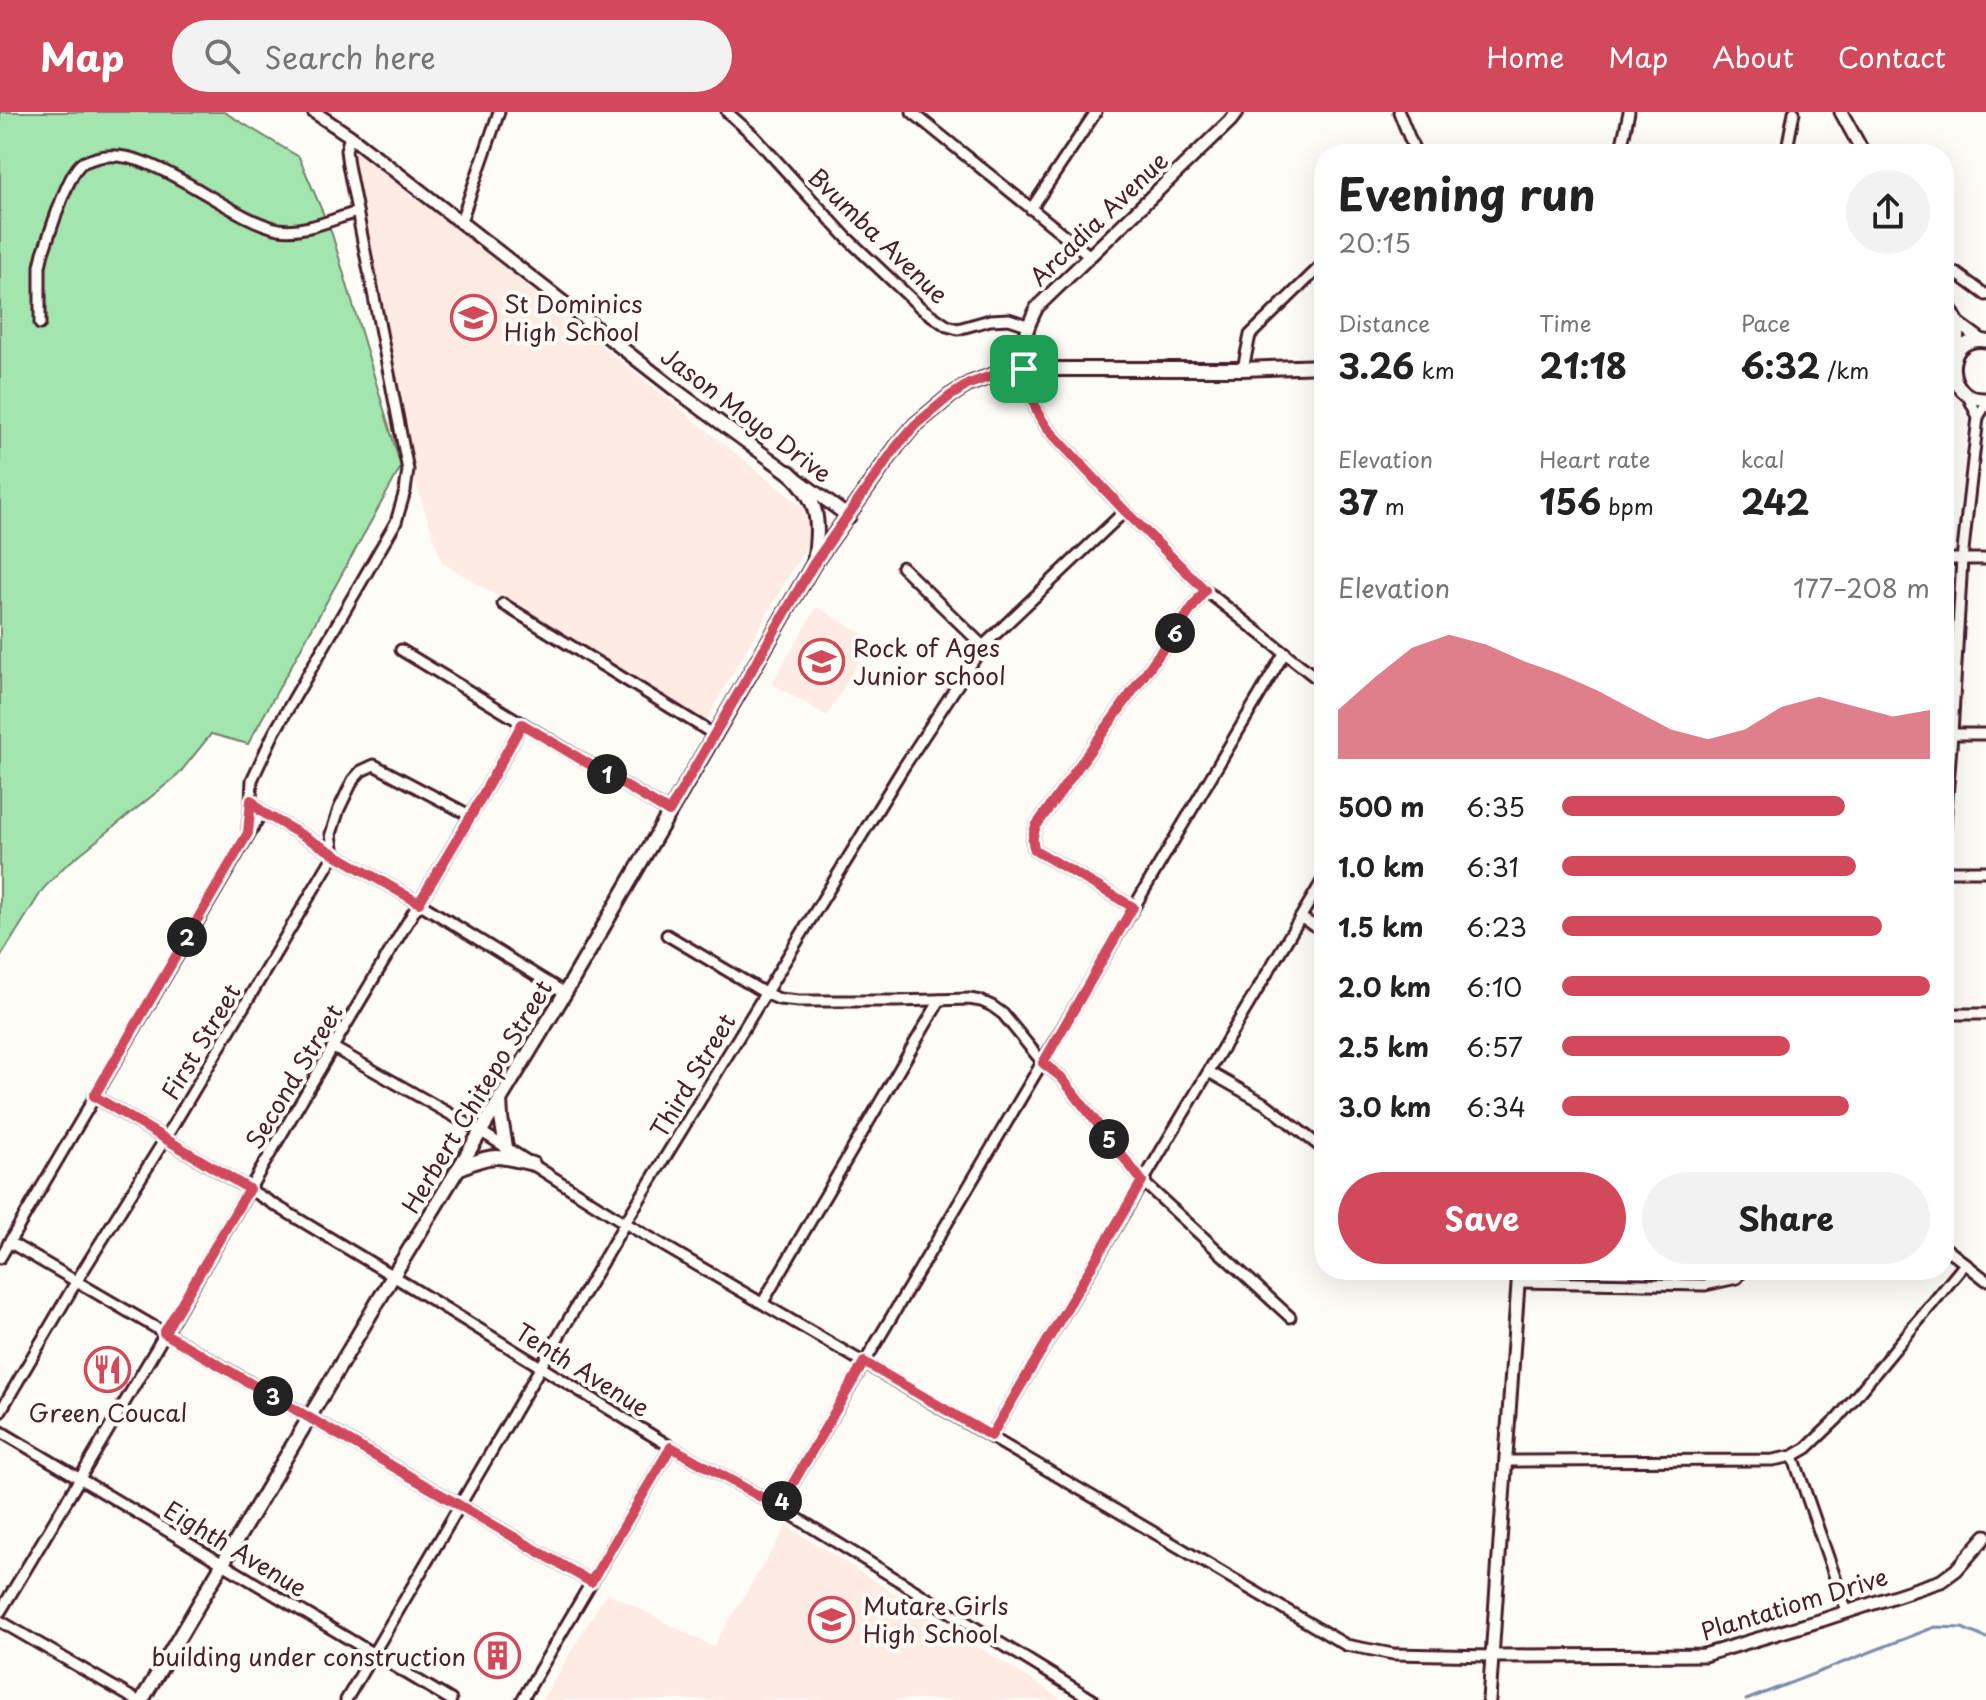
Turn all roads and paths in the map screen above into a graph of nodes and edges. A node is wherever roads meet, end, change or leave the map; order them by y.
1 (314, 112) edge
2 (499, 112) edge
3 (727, 112) edge
4 (912, 112) edge
5 (1096, 112) edge
6 (1237, 112) edge
7 (1399, 112) edge
8 (1629, 112) edge
9 (1794, 112) edge
10 (1841, 112) edge
11 (350, 136) junction
12 (1412, 144) edge
13 (1622, 144) edge
14 (1788, 144) edge
15 (1859, 144) edge
16 (1031, 209) junction
17 (357, 212) junction
18 (461, 221) junction
19 (1090, 256) junction
20 (1314, 273) edge
21 (1954, 273) edge
22 (1986, 295) edge
23 (1954, 316) edge
24 (1958, 323) junction
25 (40, 324) dead end
26 (1027, 325) junction
27 (1983, 341) edge
28 (1954, 346) edge
29 (1954, 355) edge
30 (1314, 366) edge
31 (1024, 369) junction
32 (1243, 369) junction
33 (1954, 384) edge
34 (1967, 394) junction
35 (1986, 402) edge
36 (1978, 417) junction
37 (789, 472) junction
38 (1125, 511) junction
39 (849, 517) junction
40 (1954, 559) edge
41 (1962, 559) junction
42 (1986, 559) edge
43 (813, 565) junction
44 (902, 567) dead end
45 (1205, 590) junction
46 (503, 604) dead end
47 (983, 646) junction
48 (401, 650) dead end
49 (1285, 652) junction
50 (1954, 659) edge
51 (1314, 676) edge
52 (522, 724) junction
53 (1954, 734) edge
54 (1986, 734) edge
55 (715, 735) junction
56 (251, 800) junction
57 (262, 812) junction
58 (669, 812) junction
59 (471, 816) junction
60 (248, 833) junction
61 (334, 855) junction
62 (1954, 871) edge
63 (1986, 871) edge
64 (1314, 895) edge
65 (419, 903) junction
66 (1133, 907) junction
67 (1301, 918) junction
68 (1314, 925) edge
69 (667, 935) dead end
70 (565, 993) junction
71 (765, 993) junction
72 (940, 1000) junction
73 (1954, 1014) edge
74 (1986, 1014) edge
75 (332, 1047) junction
76 (1043, 1063) junction
77 (1209, 1072) junction
78 (94, 1096) junction
79 (500, 1098) junction
80 (480, 1131) junction
81 (165, 1139) junction
82 (1314, 1142) edge
83 (506, 1147) junction
84 (533, 1164) junction
85 (458, 1169) junction
86 (1142, 1181) junction
87 (249, 1189) junction
88 (625, 1223) junction
89 (9, 1242) junction
90 (1954, 1255) edge
91 (0, 1258) edge
92 (1965, 1264) junction
93 (393, 1276) junction
94 (1954, 1277) edge
95 (1518, 1280) edge
96 (1601, 1280) edge
97 (1728, 1280) edge
98 (1952, 1280) edge
99 (1986, 1280) edge
100 (76, 1282) junction
101 (763, 1302) junction
102 (1290, 1317) dead end
103 (164, 1333) junction
104 (864, 1362) junction
105 (541, 1367) junction
106 (0, 1412) edge
107 (309, 1417) junction
108 (0, 1431) edge
109 (991, 1436) junction
110 (671, 1447) junction
111 (1793, 1456) junction
112 (1506, 1461) junction
113 (81, 1478) junction
114 (459, 1505) junction
115 (779, 1507) junction
116 (1986, 1536) edge
117 (223, 1563) junction
118 (591, 1582) junction
119 (0, 1612) edge
120 (1847, 1612) junction
121 (0, 1621) edge
122 (372, 1653) junction
123 (1492, 1656) junction
124 (139, 1700) edge
125 (346, 1700) edge
126 (451, 1700) edge
127 (522, 1700) edge
128 (1093, 1700) edge
129 (1489, 1700) edge

1 - 11 street, Jason Moyo Drive
2 - 18 street
3 - 26 street, Bvumba Avenue
4 - 16 street
5 - 16 street
6 - 19 street, Arcadia Avenue
7 - 12 street
8 - 13 street
9 - 14 street
10 - 15 street
11 - 17 street
11 - 18 street, Jason Moyo Drive
16 - 19 street
17 - 25 street
17 - 56 street
18 - 37 street, Jason Moyo Drive
19 - 26 street, Arcadia Avenue
20 - 32 street
21 - 22 street
23 - 24 street
24 - 27 street
24 - 28 street
26 - 31 street
27 - 29 street
30 - 32 main road, Herbert Chitepo Street
31 - 32 main road, Herbert Chitepo Street
31 - 38 street
31 - 39 main road, Herbert Chitepo Street
33 - 34 street
34 - 35 street
34 - 36 street
35 - 36 street
36 - 41 street
37 - 39 street, Jason Moyo Drive
37 - 43 main road
38 - 45 street
38 - 47 street, Third Street
39 - 43 main road, Herbert Chitepo Street
40 - 41 street
41 - 42 street
41 - 50 street
43 - 55 main road, Herbert Chitepo Street
44 - 47 street
45 - 49 street
45 - 66 street
46 - 55 street
47 - 71 street, Third Street
48 - 52 street
49 - 51 street
49 - 66 street
52 - 58 street
52 - 59 street, Second Street
53 - 54 street
55 - 58 main road, Herbert Chitepo Street
56 - 57 street
56 - 60 street
57 - 60 street
57 - 61 street
58 - 70 main road, Herbert Chitepo Street
59 - 61 street
59 - 65 street, Second Street
60 - 78 street
61 - 65 street
61 - 81 street, First Street
62 - 63 street
64 - 67 street
65 - 70 street
65 - 75 street, Second Street
66 - 76 street
67 - 68 street
67 - 77 street
69 - 71 street
70 - 79 main road, Herbert Chitepo Street
71 - 72 street
71 - 88 street, Third Street
72 - 76 street
72 - 101 street
73 - 74 street
75 - 80 street
75 - 87 street, Second Street
76 - 86 street
76 - 104 street
77 - 82 street
77 - 86 street
78 - 81 street, Tenth Avenue
78 - 89 street
79 - 80 main road, Herbert Chitepo Street
79 - 83 main road
80 - 83 street
80 - 85 main road, Herbert Chitepo Street
81 - 87 street, Tenth Avenue
81 - 100 street, First Street
83 - 84 street
84 - 85 main road
84 - 88 street
85 - 93 main road, Herbert Chitepo Street
86 - 102 street
86 - 109 street
87 - 93 street, Tenth Avenue
87 - 103 street, Second Street
88 - 101 street
88 - 105 street, Third Street
89 - 91 street
89 - 100 street
90 - 92 street
92 - 94 street
92 - 99 street
93 - 105 street, Tenth Avenue
93 - 107 main road, Herbert Chitepo Street
95 - 112 street
96 - 97 street
98 - 111 street
100 - 103 street
100 - 106 street, First Street
101 - 104 street
103 - 107 street
103 - 113 street, Second Street
104 - 109 street
104 - 115 street
105 - 110 street, Tenth Avenue
105 - 114 street, Third Street
107 - 114 street
107 - 117 main road, Herbert Chitepo Street
108 - 113 street, Eighth Avenue
109 - 123 street
110 - 115 street, Tenth Avenue
110 - 118 street
111 - 112 street
111 - 120 street
112 - 123 street
113 - 117 street, Eighth Avenue
113 - 119 street, Second Street
114 - 118 street
114 - 122 street, Third Street
115 - 128 street, Tenth Avenue
116 - 120 street, Plantatiom Drive
117 - 122 street, Eighth Avenue
117 - 124 main road, Herbert Chitepo Street
118 - 127 street
120 - 123 street, Plantatiom Drive
121 - 124 street
122 - 125 street, Third Street
122 - 126 street, Eighth Avenue
123 - 129 street

